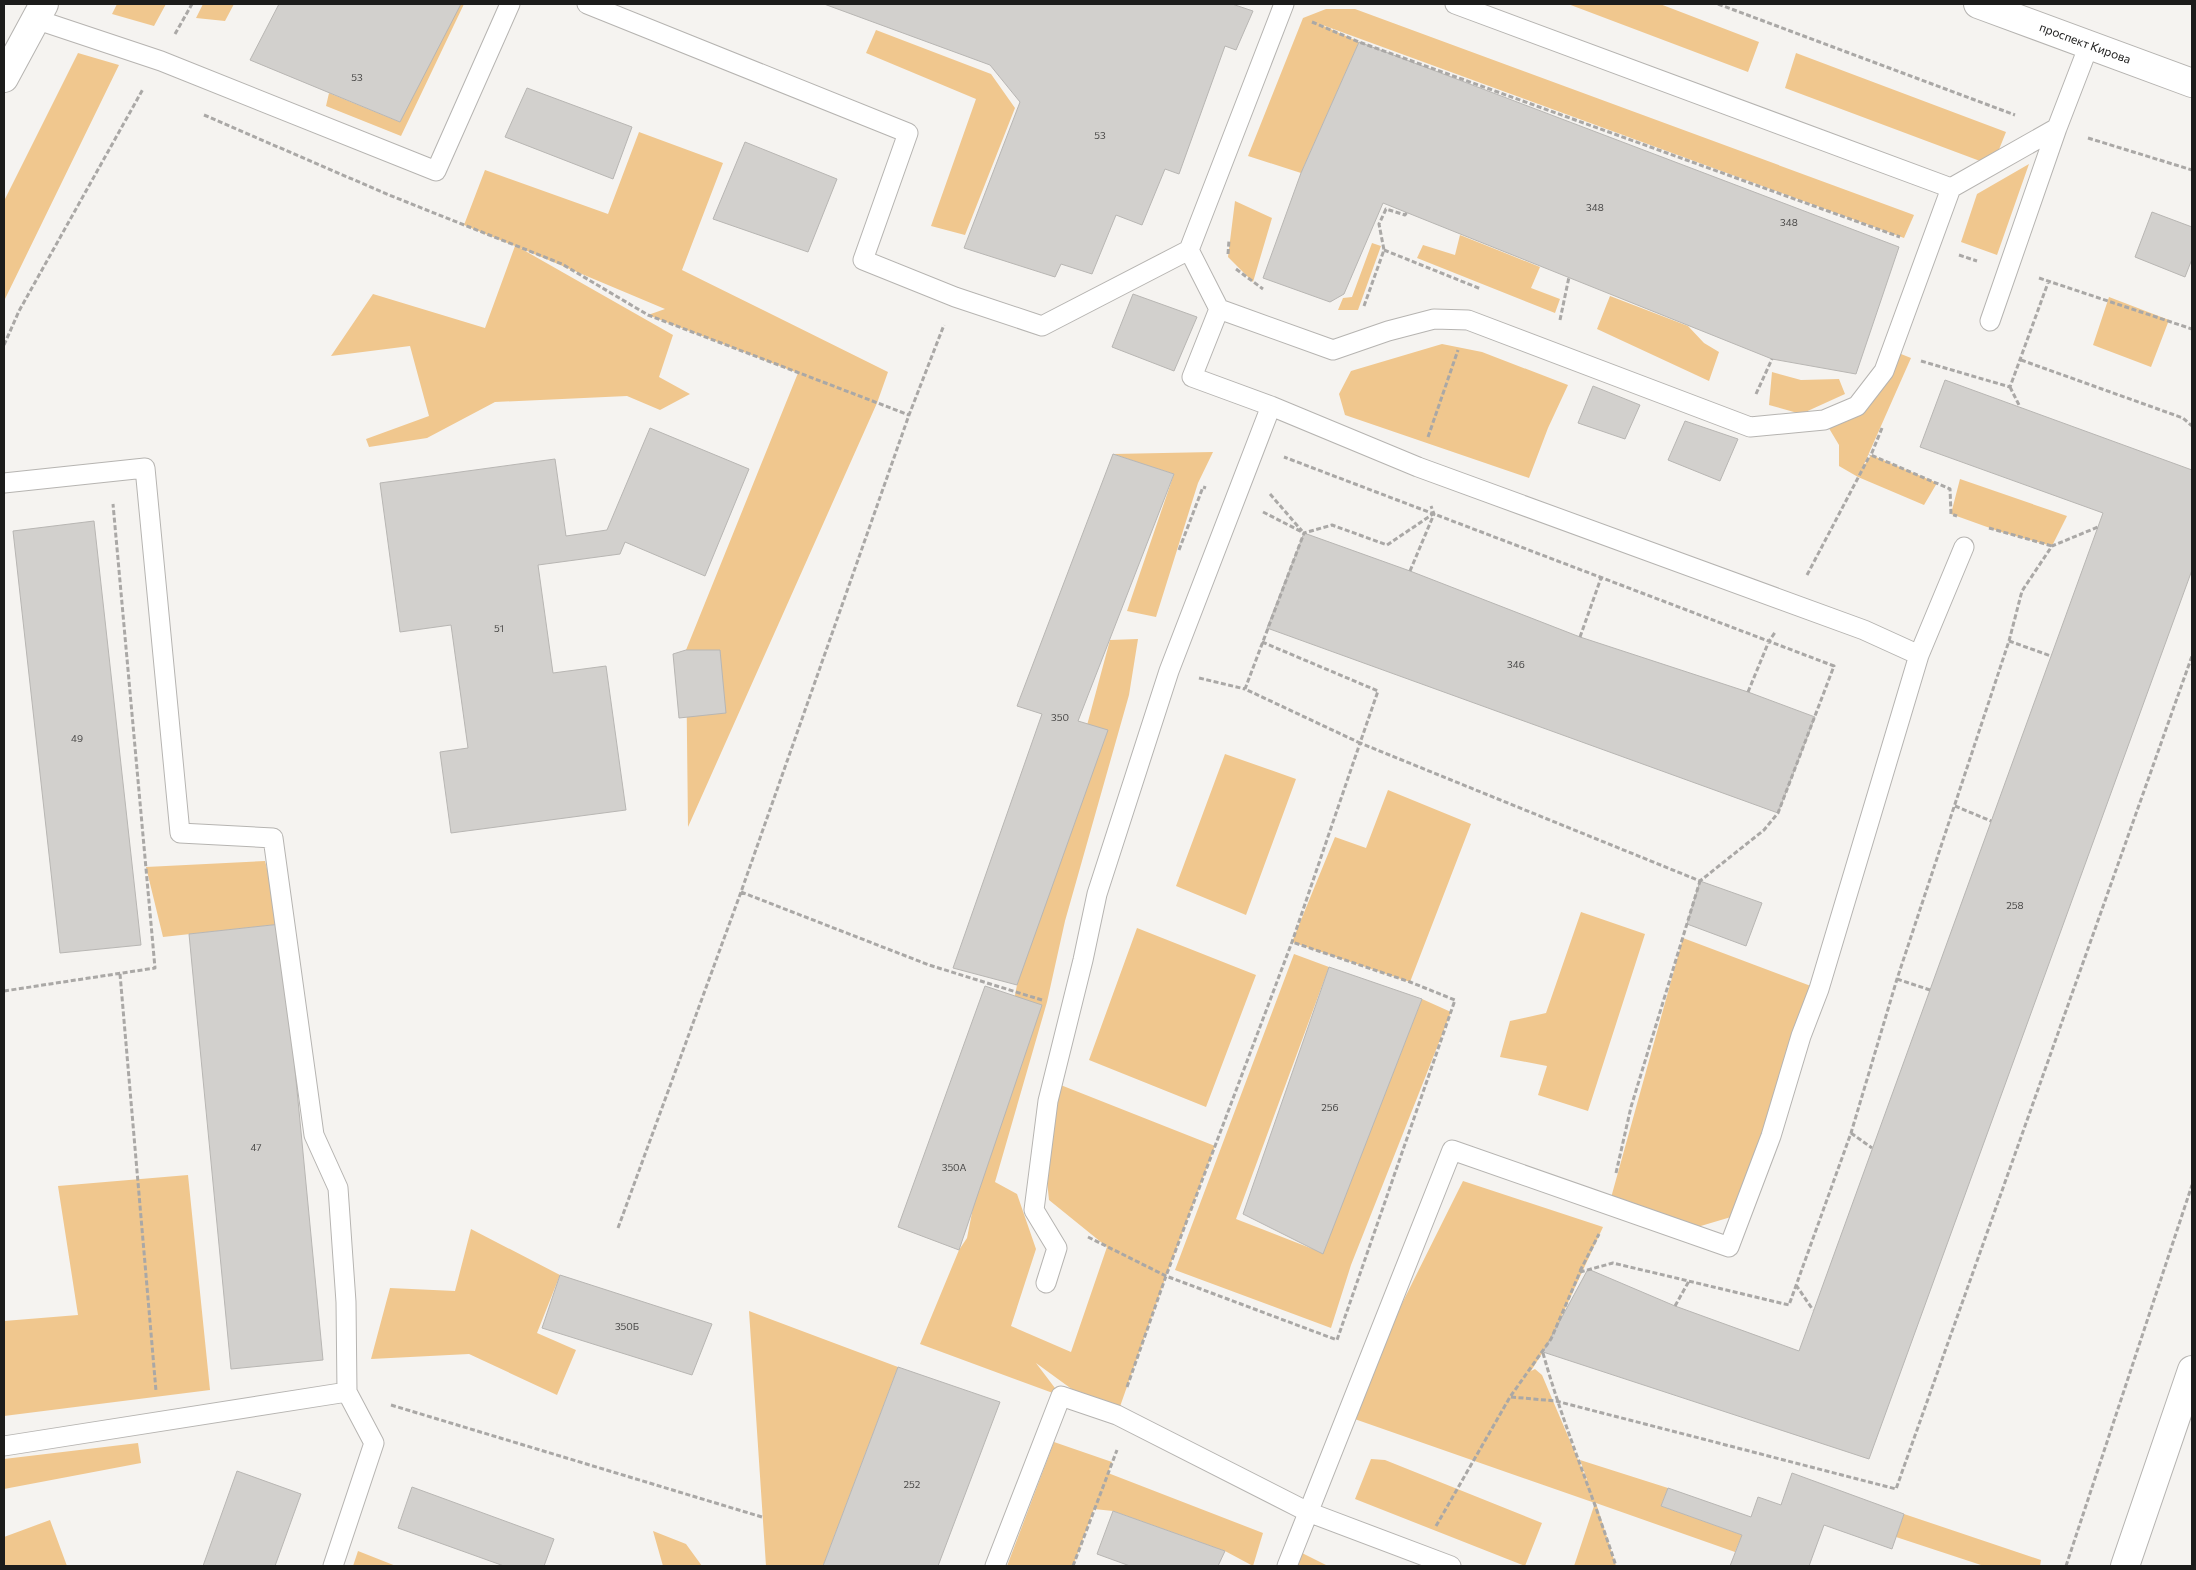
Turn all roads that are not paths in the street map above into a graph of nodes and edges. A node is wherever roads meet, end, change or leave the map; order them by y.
1 (510, 4) edge
2 (587, 4) edge
3 (1284, 4) edge
4 (1455, 4) edge
5 (1978, 4) edge
6 (40, 12) edge
7 (2089, 45) junction
8 (4, 78) edge
9 (2192, 82) edge
10 (2057, 128) junction
11 (1951, 188) junction
12 (1188, 250) junction
13 (1219, 309) junction
14 (1990, 322) dead end
15 (1271, 406) junction
16 (4, 483) edge
17 (1964, 547) dead end
18 (1919, 654) junction
19 (1046, 1284) dead end
20 (2192, 1370) edge
21 (347, 1392) junction
22 (4, 1446) edge
23 (1308, 1512) junction
24 (334, 1566) edge
25 (996, 1566) edge
26 (1287, 1566) edge
27 (1452, 1566) edge
28 (2125, 1566) edge

1 - 6 lane
2 - 12 lane
3 - 12 lane
4 - 11 lane
5 - 7 street, проспект Кирова
6 - 8 street
7 - 9 street, проспект Кирова
7 - 10 lane
10 - 11 lane
10 - 14 lane
11 - 13 lane
12 - 13 lane
13 - 15 lane
15 - 18 lane
15 - 19 lane
16 - 21 lane
17 - 18 lane
18 - 23 lane
20 - 28 street
21 - 22 lane
21 - 24 lane
23 - 25 lane
23 - 26 lane
23 - 27 lane

